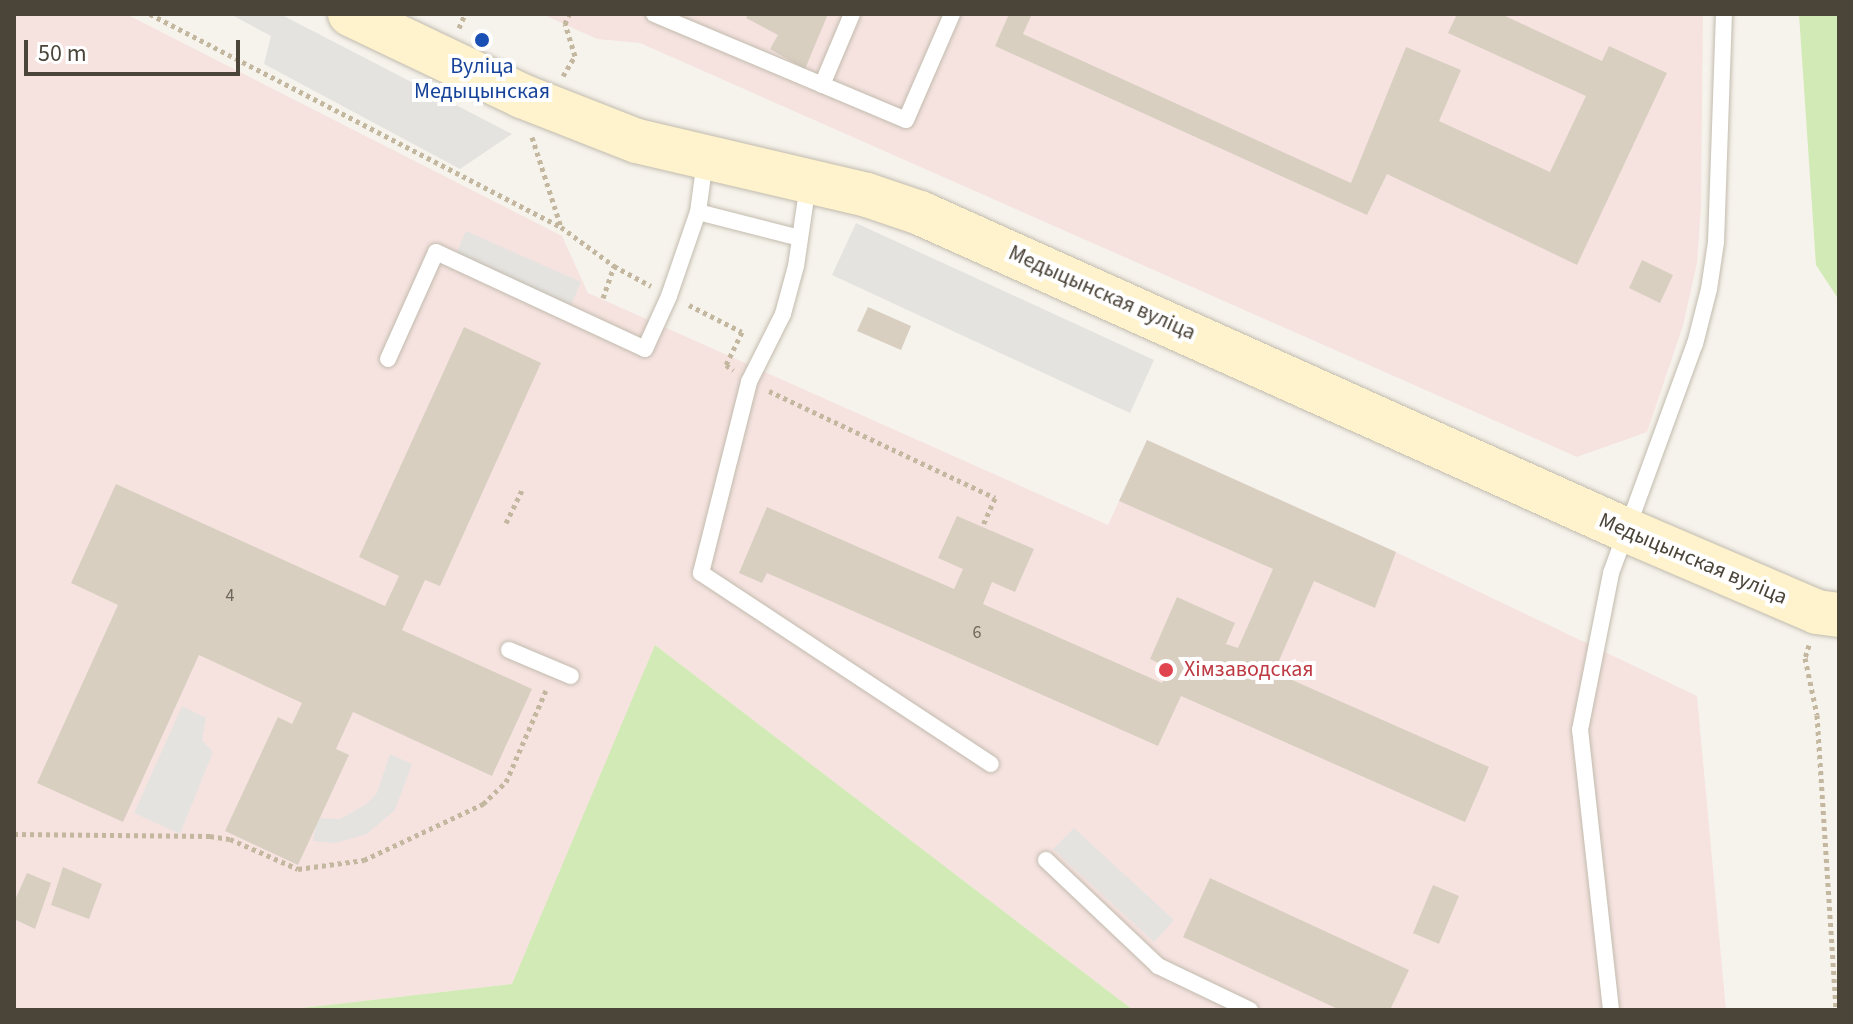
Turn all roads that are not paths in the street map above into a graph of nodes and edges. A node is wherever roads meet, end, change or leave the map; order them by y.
1 (350, 14) edge
2 (654, 14) edge
3 (852, 14) edge
4 (952, 14) edge
5 (1724, 14) edge
6 (395, 23) edge
7 (822, 85) junction
8 (705, 159) junction
9 (809, 183) junction
10 (698, 212) junction
11 (800, 238) junction
12 (388, 359) dead end
13 (1626, 530) junction
14 (1832, 617) edge
15 (509, 650) dead end
16 (571, 676) dead end
17 (991, 764) dead end
18 (1046, 860) dead end
19 (1250, 1010) edge
20 (1611, 1010) edge

1 - 6 street, Медыцынская вуліца
2 - 7 lane
3 - 7 lane
4 - 7 lane
5 - 13 lane
6 - 8 street, Медыцынская вуліца
8 - 9 street, Медыцынская вуліца
8 - 10 lane
9 - 11 lane
9 - 13 street, Медыцынская вуліца
10 - 11 lane
10 - 12 lane
11 - 17 lane
13 - 14 street, Медыцынская вуліца
13 - 20 lane
15 - 16 lane
18 - 19 lane

